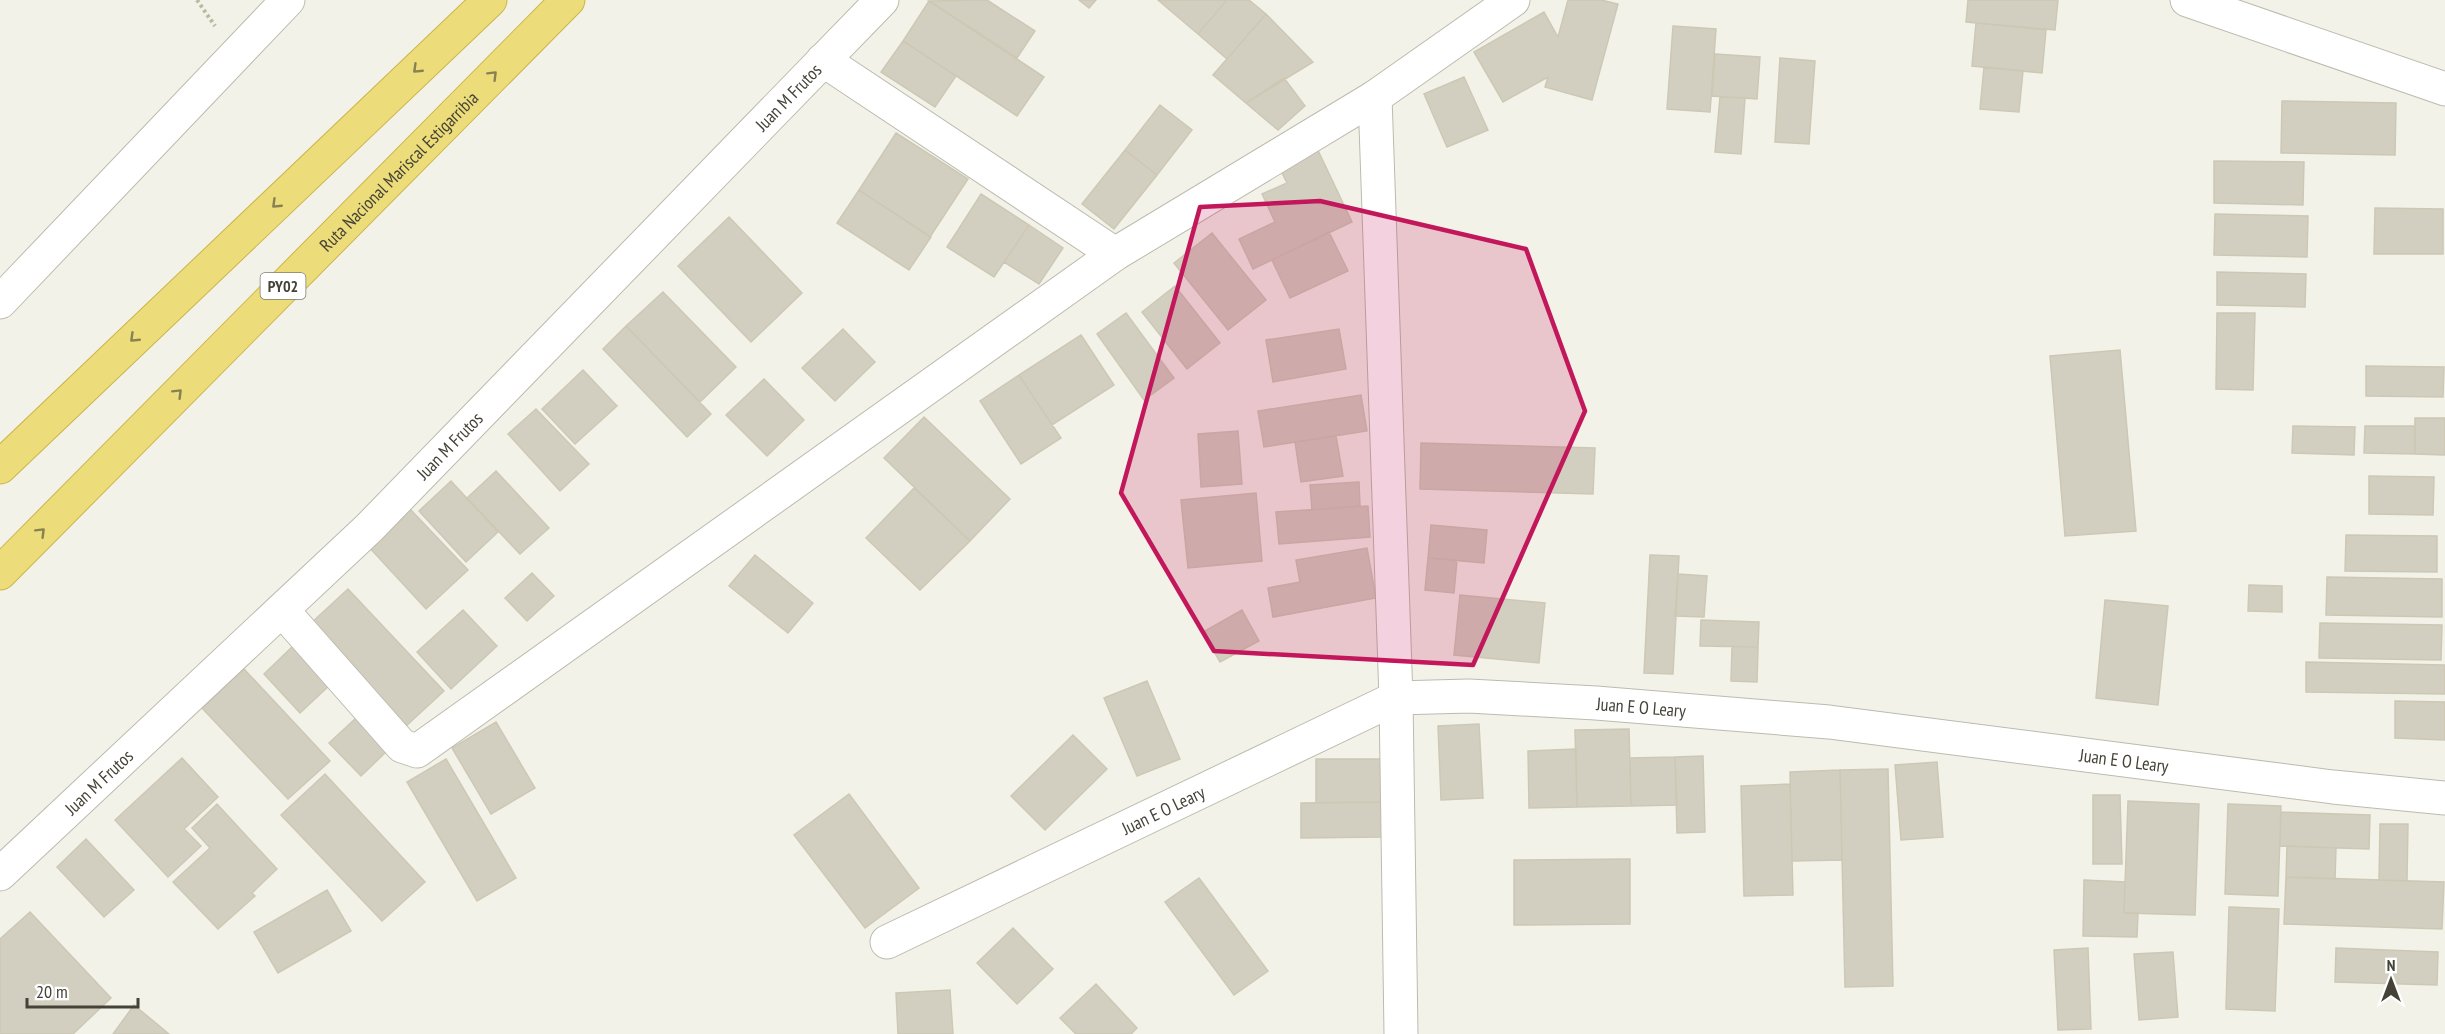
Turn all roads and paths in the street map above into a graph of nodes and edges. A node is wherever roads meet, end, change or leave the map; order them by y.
1 (288, 0) edge
2 (489, 0) edge
3 (568, 0) edge
4 (882, 0) edge
5 (1513, 0) edge
6 (2187, 0) edge
7 (823, 60) junction
8 (2445, 89) edge
9 (1375, 96) junction
10 (1114, 254) junction
11 (0, 302) edge
12 (0, 466) edge
13 (0, 573) edge
14 (282, 610) junction
15 (1396, 698) junction
16 (2445, 798) edge
17 (0, 874) edge
18 (887, 942) dead end
19 (1401, 1034) edge

1 - 11 street
2 -> 12 highway
13 -> 3 highway, Ruta Nacional Mariscal Estigarribia / PY02
4 - 7 street, Juan M Frutos
5 - 9 street
6 - 8 street
7 - 10 street
7 - 14 street, Juan M Frutos
9 - 10 street
9 - 15 street
10 - 14 street
14 - 17 street, Juan M Frutos
15 - 16 street, Juan E O Leary
15 - 18 street, Juan E O Leary
15 - 19 street

